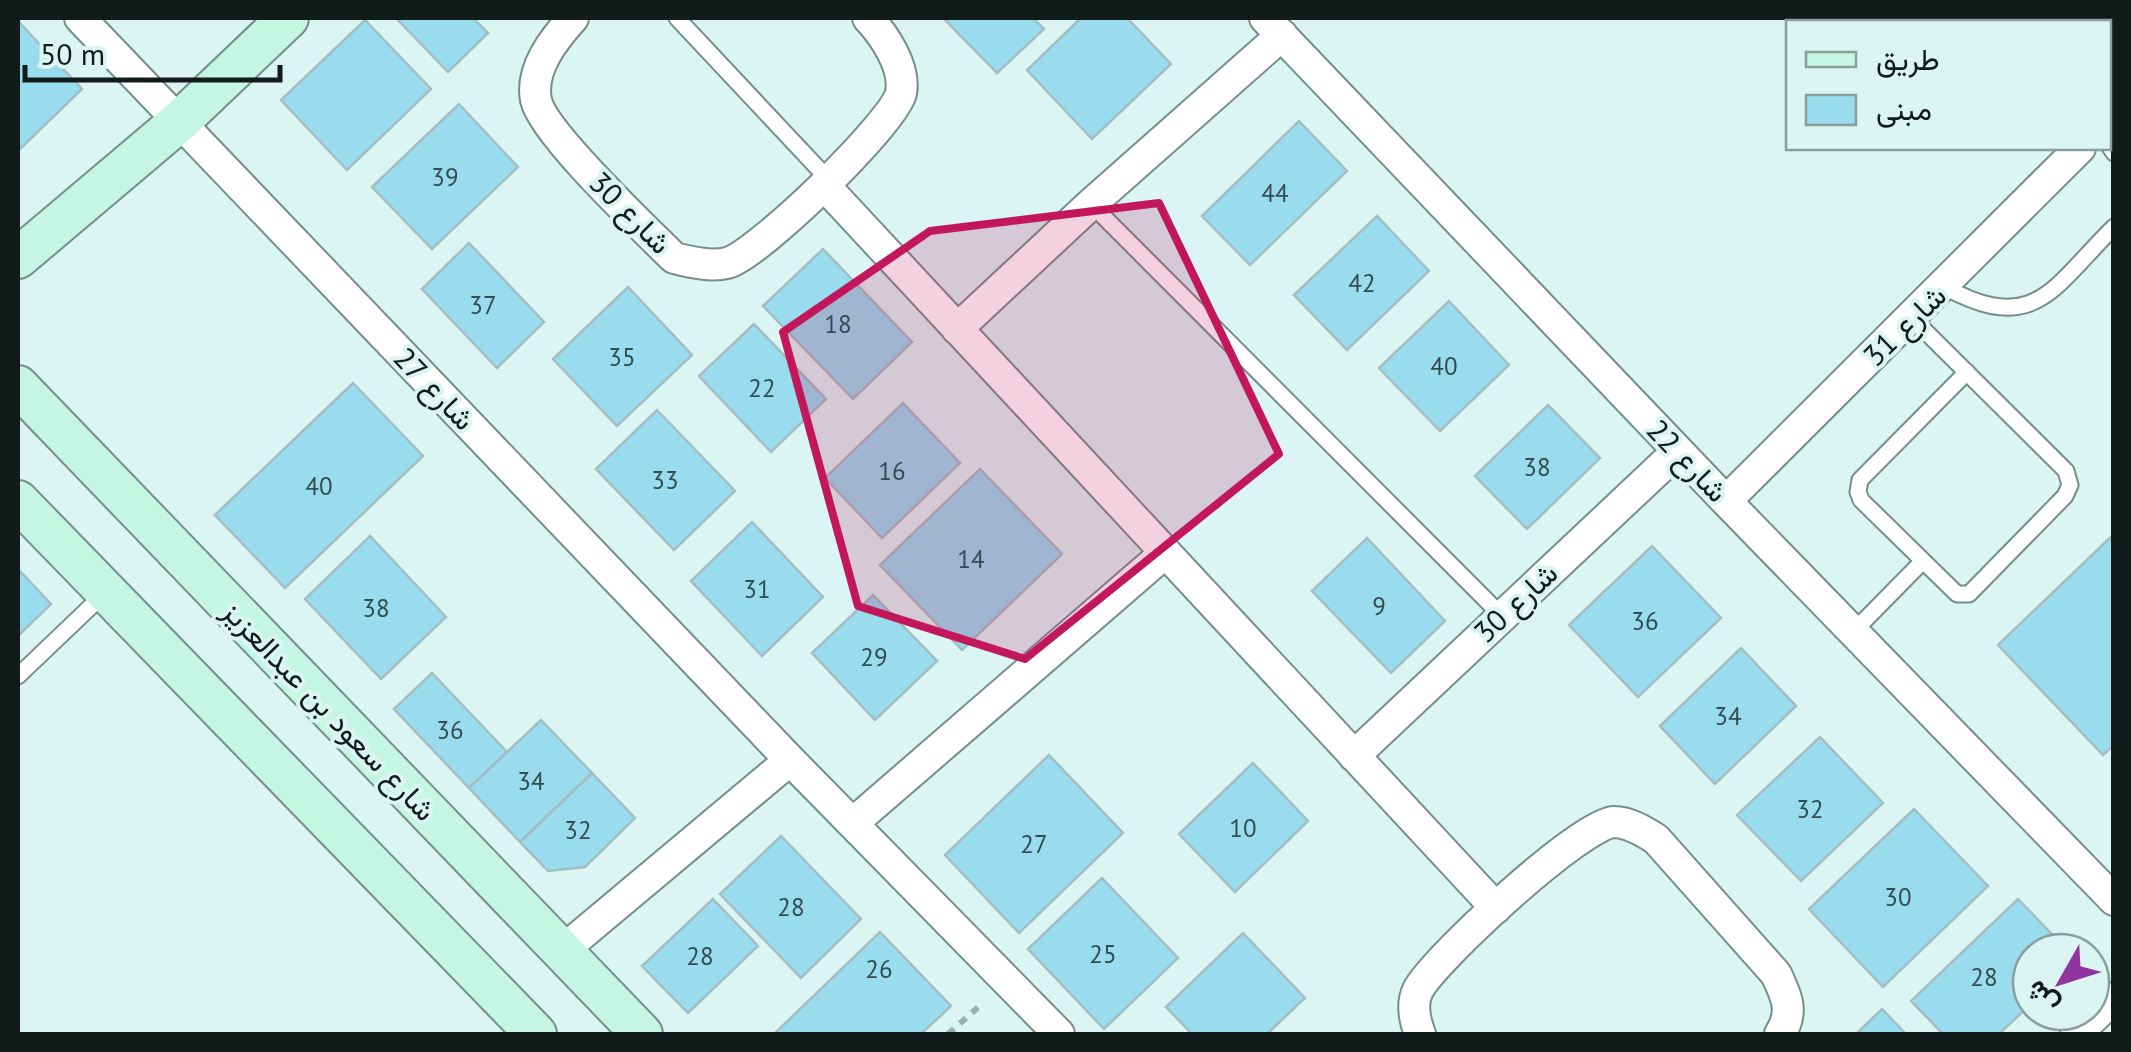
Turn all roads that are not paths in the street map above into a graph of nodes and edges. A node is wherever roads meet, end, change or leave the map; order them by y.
1 (80, 18) edge
2 (288, 18) edge
3 (573, 18) edge
4 (676, 18) edge
5 (868, 18) edge
6 (1273, 26) edge
7 (180, 121) junction
8 (2078, 150) edge
9 (826, 183) junction
10 (1090, 204) junction
11 (2114, 226) edge
12 (18, 258) edge
13 (1944, 286) junction
14 (1911, 317) junction
15 (957, 329) junction
16 (1967, 372) junction
17 (18, 386) edge
18 (1678, 451) junction
19 (18, 501) edge
20 (1726, 501) junction
21 (1165, 552) junction
22 (1922, 562) junction
23 (106, 593) junction
24 (1501, 615) junction
25 (1854, 631) junction
26 (18, 676) edge
27 (1354, 756) junction
28 (790, 760) junction
29 (853, 823) junction
30 (2114, 900) edge
31 (1496, 908) junction
32 (562, 951) junction
33 (2114, 998) edge
34 (536, 1034) edge
35 (642, 1034) edge
36 (1059, 1034) edge
37 (1420, 1034) edge
38 (1780, 1034) edge
39 (2076, 1034) edge

1 - 7 street, شارع 27
2 - 7 main road
3 - 9 street, شارع 30
4 - 9 lane
5 - 9 street, شارع 30
6 - 10 street
6 - 18 street, شارع 22
7 - 12 main road
7 - 28 street, شارع 27
8 - 13 street, شارع 31
9 - 15 street
10 - 15 street
10 - 24 lane
11 - 13 lane
13 - 14 street, شارع 31
14 - 16 lane
14 - 20 street, شارع 31
15 - 21 street
16 - 22 lane
16 - 22 lane
17 - 32 main road, شارع سعود بن عبدالعزيز
18 - 20 street, شارع 22
18 - 24 street, شارع 30
19 - 23 main road
20 - 25 street, شارع 22
21 - 27 street
21 - 29 street
22 - 25 lane
23 - 26 lane
23 - 34 main road
24 - 27 street, شارع 30
25 - 30 street, شارع 22
27 - 31 street
28 - 29 street, شارع 27
28 - 32 street
29 - 36 street, شارع 27
31 - 37 street
31 - 38 street
32 - 35 main road, شارع سعود بن عبدالعزيز
33 - 39 street

